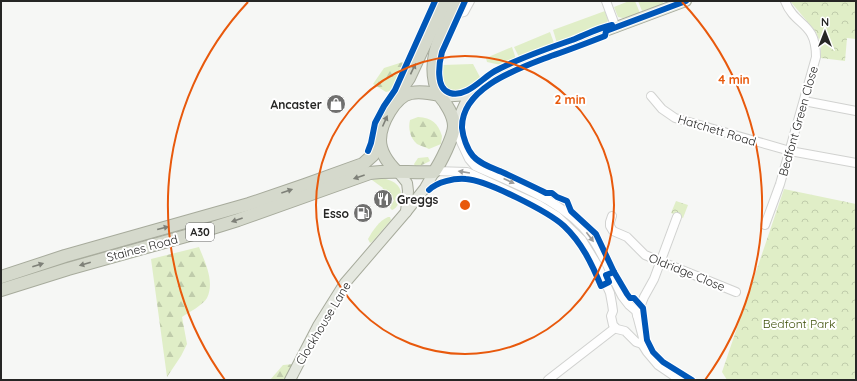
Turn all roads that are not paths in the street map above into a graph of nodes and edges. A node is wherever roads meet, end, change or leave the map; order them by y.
1 (470, 1) edge
2 (606, 1) edge
3 (686, 1) edge
4 (785, 1) edge
5 (451, 4) edge
6 (616, 28) junction
7 (469, 95) junction
8 (440, 96) junction
9 (651, 96) dead end
10 (804, 101) junction
11 (396, 103) junction
12 (856, 111) edge
13 (454, 126) junction
14 (380, 140) junction
15 (790, 151) junction
16 (856, 163) edge
17 (435, 171) junction
18 (398, 173) junction
19 (406, 212) junction
20 (612, 216) dead end
21 (677, 217) dead end
22 (765, 225) dead end
23 (660, 261) junction
24 (1, 277) edge
25 (1, 290) edge
26 (736, 292) dead end
27 (644, 297) junction
28 (629, 305) junction
29 (613, 311) junction
30 (638, 317) junction
31 (616, 328) junction
32 (625, 331) junction
33 (642, 344) junction
34 (290, 380) edge
35 (548, 380) edge
36 (680, 380) edge

1 - 5 street
2 - 6 street
3 - 6 main road
4 - 10 street, Bedfont Green Close
5 - 8 highway
11 -> 5 highway
6 - 7 main road
7 - 8 main road
7 - 13 main road
8 - 11 highway
8 - 13 highway
9 - 15 street, Hatchett Road
10 - 12 street
10 - 15 street, Bedfont Green Close
14 -> 11 highway
13 - 17 highway
13 -> 28 street
14 - 18 highway
24 -> 14 highway, Staines Road / A30
15 - 16 street, Hatchett Road
15 - 22 street, Bedfont Green Close
17 - 18 highway
17 - 19 main road, Clockhouse Lane
29 -> 17 street
18 - 19 main road
18 -> 25 highway, Staines Road / A30
19 - 34 main road, Clockhouse Lane
20 - 23 street, Oldridge Close
21 - 23 street
23 - 26 street, Oldridge Close
23 - 27 street
27 - 28 street
27 - 30 street
28 - 29 street
28 - 30 street
29 - 31 street
30 - 32 street
30 - 33 street
31 - 32 street
31 - 35 street
32 - 33 street
33 - 36 street

